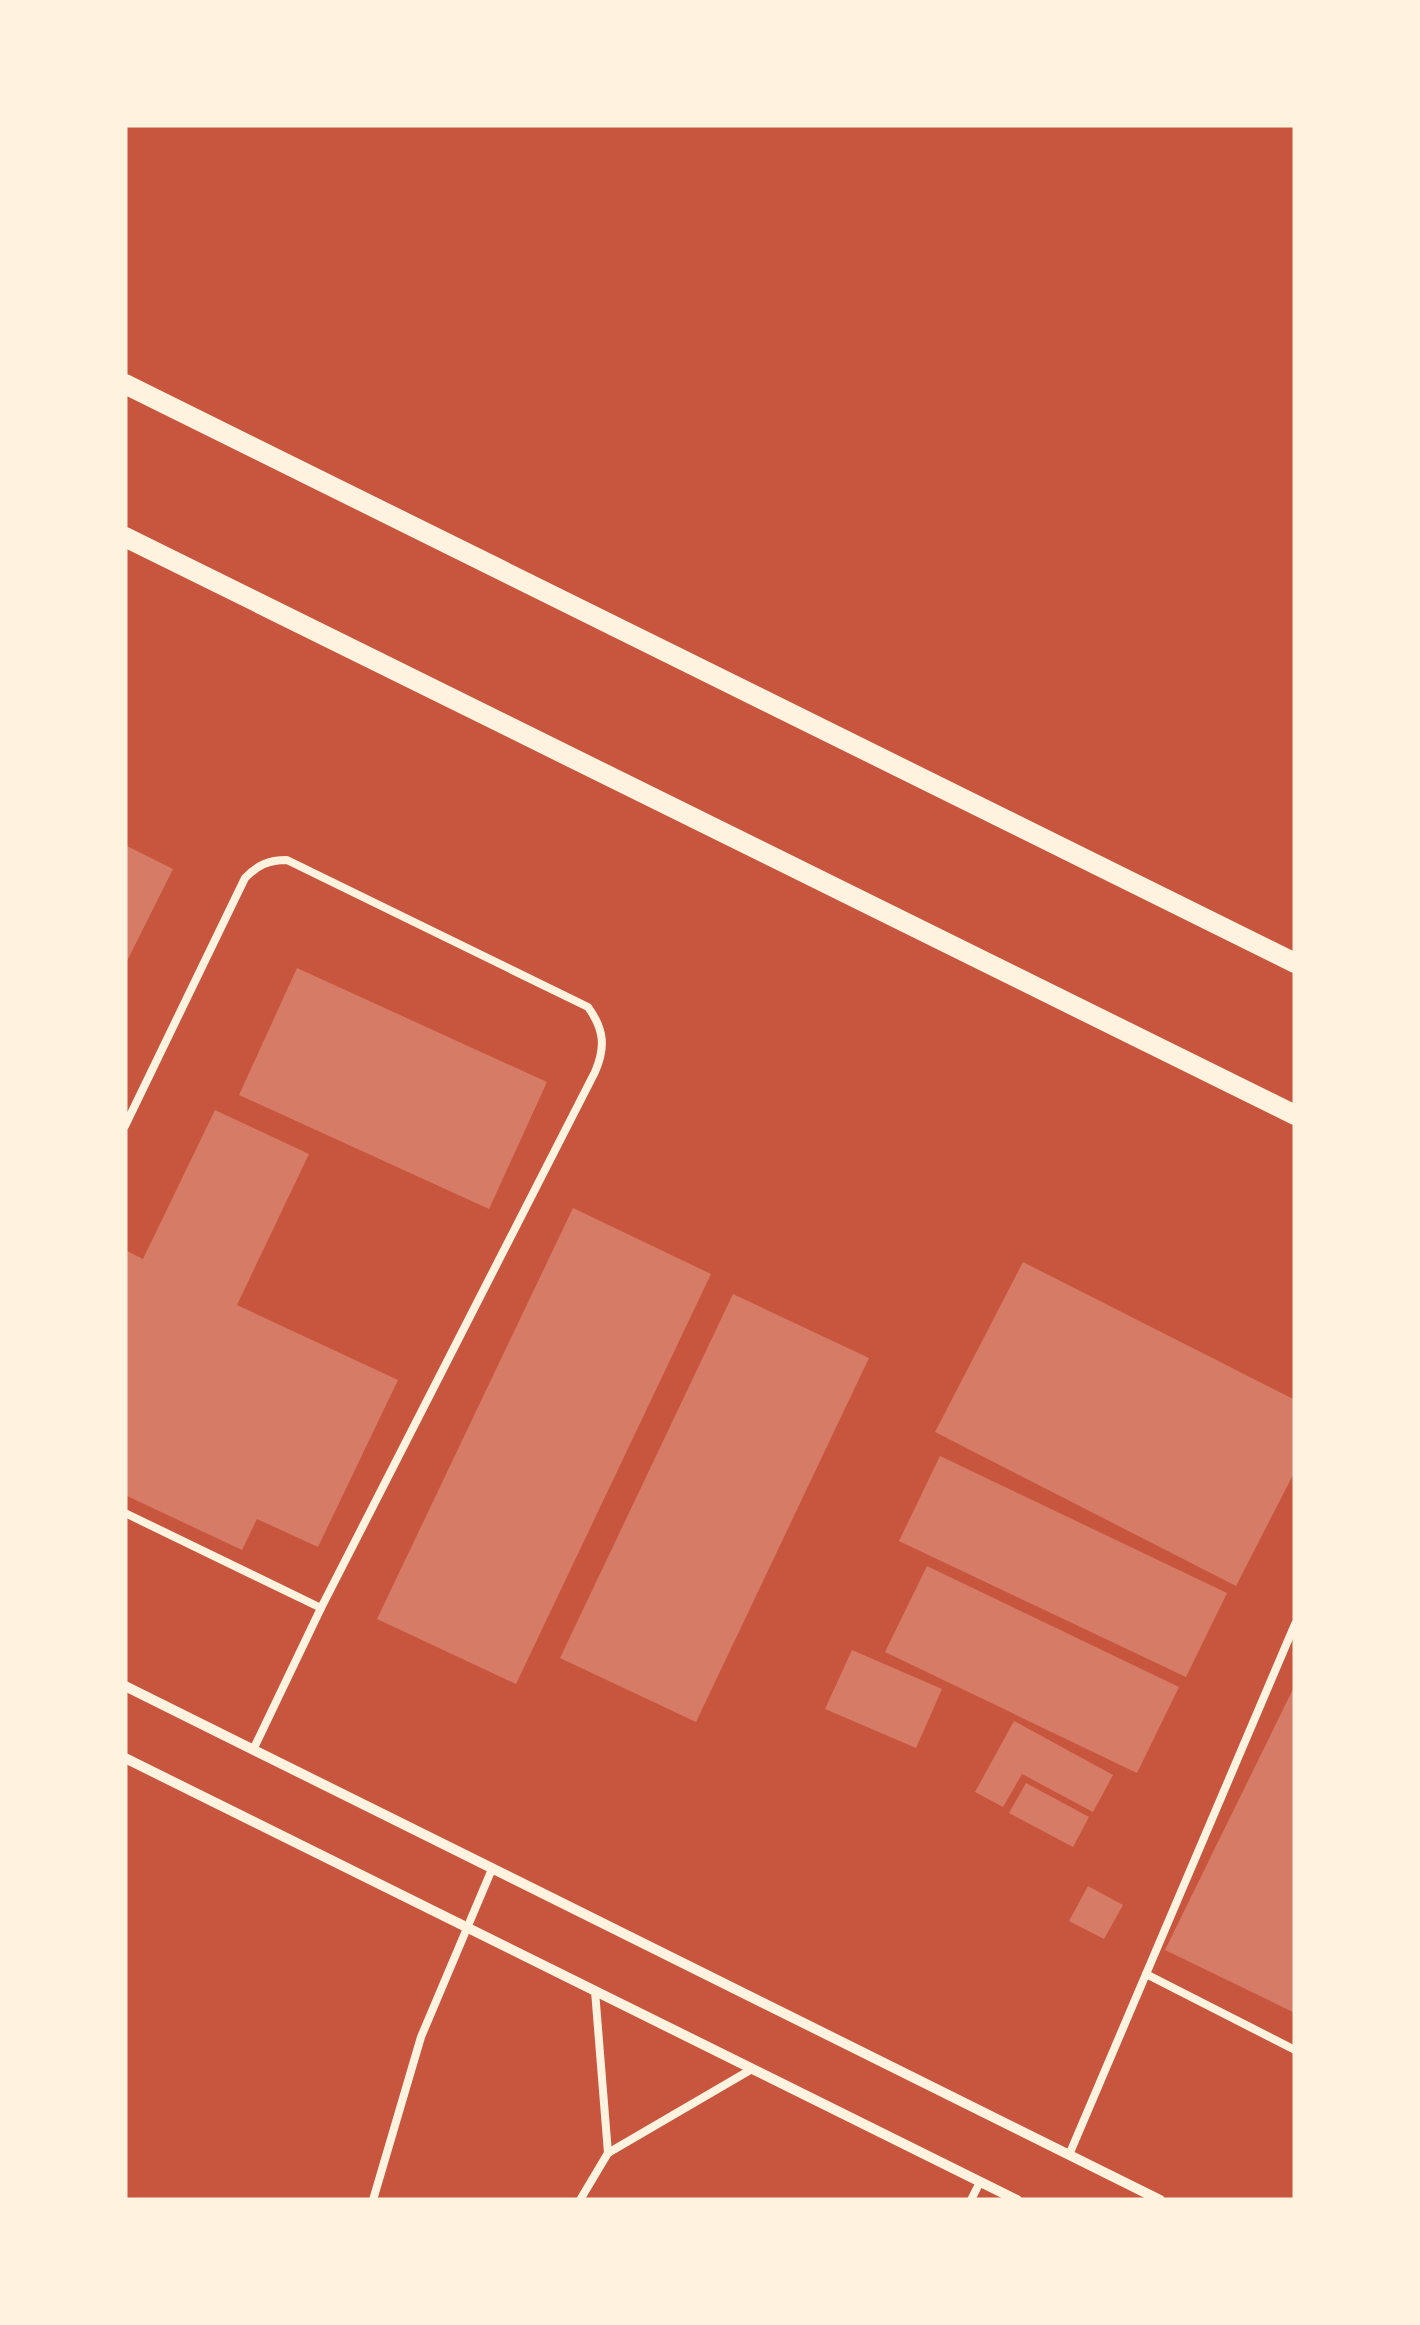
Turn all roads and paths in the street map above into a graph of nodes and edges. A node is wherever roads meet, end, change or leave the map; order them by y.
1 (125, 384) edge
2 (125, 536) edge
3 (1295, 963) edge
4 (1295, 1115) edge
5 (125, 1126) edge
6 (125, 1513) edge
7 (321, 1608) junction
8 (1295, 1624) edge
9 (125, 1686) edge
10 (252, 1750) junction
11 (125, 1758) edge
12 (492, 1868) junction
13 (467, 1928) junction
14 (1146, 1974) junction
15 (595, 1991) junction
16 (1295, 2050) edge
17 (752, 2069) junction
18 (608, 2153) junction
19 (1068, 2155) junction
20 (980, 2182) junction
21 (374, 2200) edge
22 (582, 2200) edge
23 (971, 2200) edge
24 (1016, 2200) edge
25 (1160, 2200) edge

1 - 3 main road
2 - 4 main road
5 - 7 lane
6 - 7 lane
7 - 10 lane
8 - 14 lane
9 - 10 street
10 - 12 street
11 - 13 street
12 - 13 lane
12 - 19 street
13 - 15 street
13 - 21 lane
14 - 16 lane
14 - 19 lane
15 - 17 street
15 - 18 lane
17 - 18 lane
17 - 20 street
18 - 22 lane
19 - 25 street
20 - 23 lane
20 - 24 street

